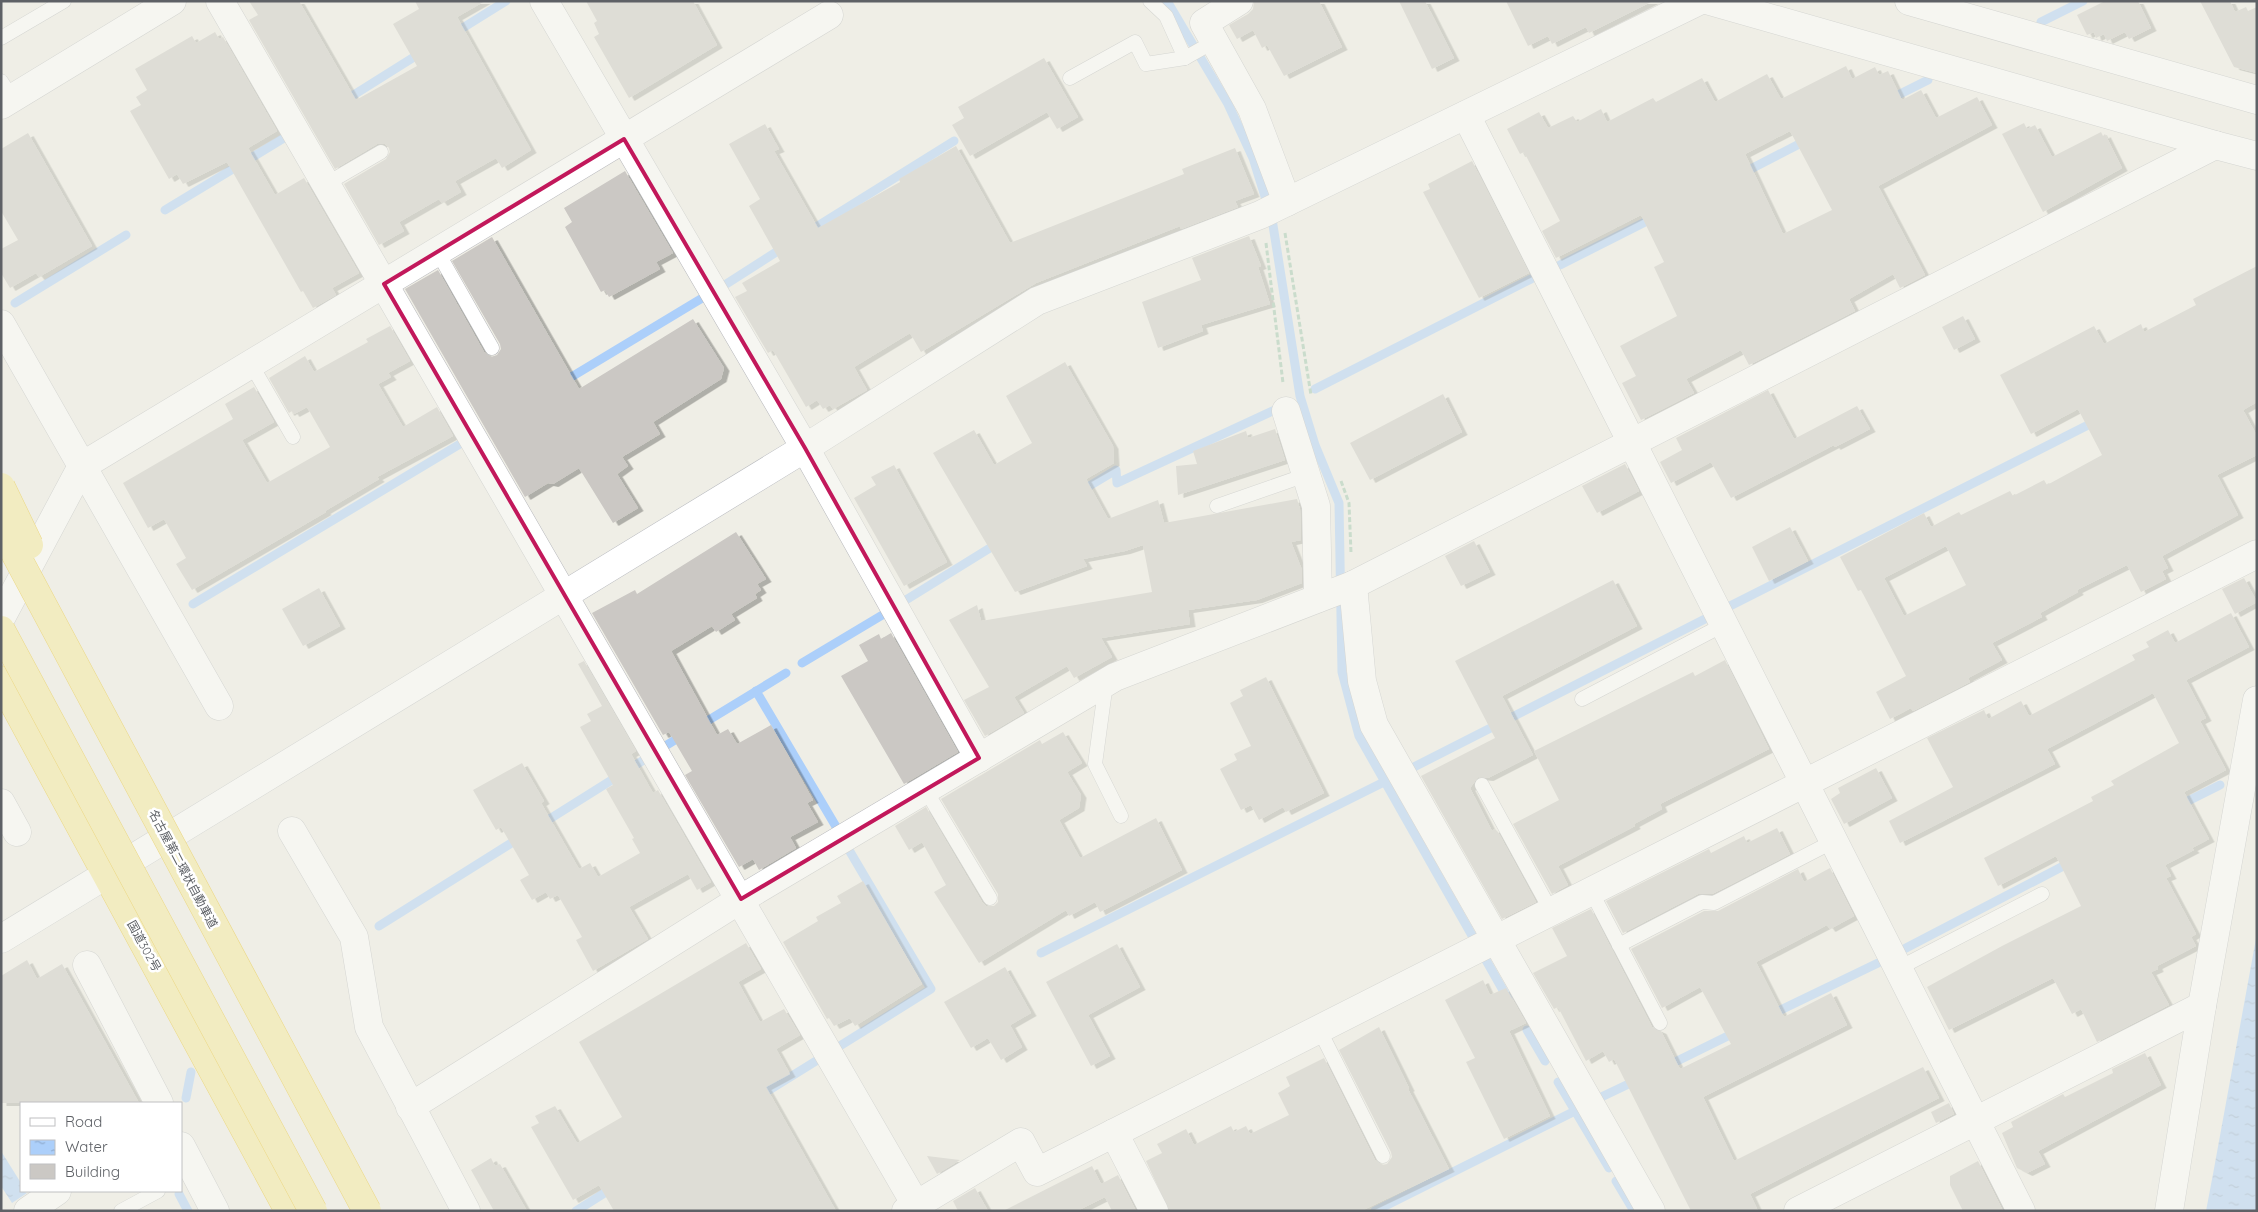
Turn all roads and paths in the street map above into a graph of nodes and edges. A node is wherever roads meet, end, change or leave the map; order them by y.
1 (64, 1) edge
2 (220, 1) edge
3 (544, 1) edge
4 (1150, 1) edge
5 (1239, 1) edge
6 (1699, 1) edge
7 (1710, 1) edge
8 (1909, 1) edge
9 (158, 5) edge
10 (829, 15) dead end
11 (1, 38) edge
12 (1212, 43) junction
13 (1188, 56) junction
14 (1070, 78) dead end
15 (5, 95) edge
16 (2257, 100) edge
17 (1466, 114) junction
18 (624, 139) junction
19 (2215, 145) junction
20 (381, 152) dead end
21 (2257, 156) edge
22 (326, 184) junction
23 (1273, 209) junction
24 (437, 251) junction
25 (384, 284) junction
26 (1, 324) edge
27 (492, 348) dead end
28 (251, 364) junction
29 (1312, 400) dead end
30 (1286, 411) joint
31 (293, 437) dead end
32 (1633, 442) junction
33 (805, 448) junction
34 (82, 466) junction
35 (1306, 475) junction
36 (1339, 477) dead end
37 (1, 487) edge
38 (1217, 506) dead end
39 (1, 527) edge
40 (2257, 554) edge
41 (1336, 591) junction
42 (564, 595) junction
43 (1, 618) edge
44 (1725, 624) junction
45 (1, 630) edge
46 (1106, 683) junction
47 (3, 686) edge
48 (1582, 699) dead end
49 (2257, 700) edge
50 (219, 706) dead end
51 (979, 758) junction
52 (1805, 782) junction
53 (1482, 785) dead end
54 (925, 790) junction
55 (145, 798) junction
56 (1, 803) edge
57 (1121, 816) dead end
58 (292, 831) dead end
59 (17, 832) dead end
60 (1834, 841) junction
61 (105, 874) junction
62 (1591, 891) junction
63 (2042, 894) dead end
64 (990, 898) dead end
65 (741, 899) junction
66 (1551, 911) junction
67 (1, 939) edge
68 (1486, 944) junction
69 (1619, 945) junction
70 (87, 965) dead end
71 (1898, 968) junction
72 (2202, 1006) junction
73 (1660, 1024) dead end
74 (1318, 1029) junction
75 (158, 1102) edge
76 (410, 1107) junction
77 (1976, 1121) junction
78 (1114, 1132) junction
79 (182, 1150) edge
80 (1383, 1156) dead end
81 (188, 1174) edge
82 (56, 1192) edge
83 (156, 1192) edge
84 (911, 1208) edge
85 (28, 1211) edge
86 (121, 1211) edge
87 (215, 1211) edge
88 (289, 1211) edge
89 (313, 1211) edge
90 (367, 1211) edge
91 (466, 1211) edge
92 (1154, 1211) edge
93 (1651, 1211) edge
94 (1798, 1211) edge
95 (2021, 1211) edge
96 (2169, 1211) edge

1 - 11 lane
2 - 22 street
3 - 18 street
4 - 13 lane
5 - 12 street
6 - 17 street
7 - 19 street
8 - 16 street
9 - 15 street
10 - 18 street
12 - 13 lane
12 - 23 street
13 - 14 lane
17 - 23 street
17 - 32 street
18 - 24 street
18 - 33 street
19 - 21 street
19 - 32 street
20 - 22 lane
22 - 25 street
23 - 29 path
23 - 30 path
23 - 33 street
24 - 25 street
24 - 27 lane
25 - 28 street
25 - 42 street
26 - 34 street
28 - 31 lane
28 - 34 street
30 - 35 street
32 - 41 street
32 - 44 street
33 - 42 street
33 - 51 street
34 - 43 street
34 - 50 street
35 - 38 lane
35 - 41 street
36 - 41 path
37 - 55 highway, bridge
39 - 55 highway, 名古屋第二環状自動車道, bridge
40 - 52 street
41 - 46 street
41 - 68 street
42 - 61 street
42 - 65 street
44 - 48 lane
44 - 52 street
45 - 89 highway, bridge
46 - 51 street
46 - 57 lane
47 - 61 highway, 国道302号
49 - 72 street
51 - 54 street
52 - 60 street
52 - 62 street
53 - 66 lane
54 - 64 lane
54 - 65 street
55 - 90 highway, 名古屋第二環状自動車道, bridge
56 - 59 street
58 - 76 street
60 - 69 lane
60 - 71 street
61 - 67 street
61 - 88 highway, 国道302号
62 - 66 street
62 - 69 lane
63 - 71 lane
65 - 76 street
65 - 84 street
66 - 68 street
68 - 74 street
68 - 93 street
69 - 73 lane
70 - 75 street
71 - 77 street
72 - 77 street
72 - 96 street
74 - 78 street
74 - 80 lane
76 - 91 street
77 - 94 street
77 - 95 street
78 - 84 street
78 - 92 street
79 - 81 street
81 - 87 street
82 - 85 street
83 - 86 lane

